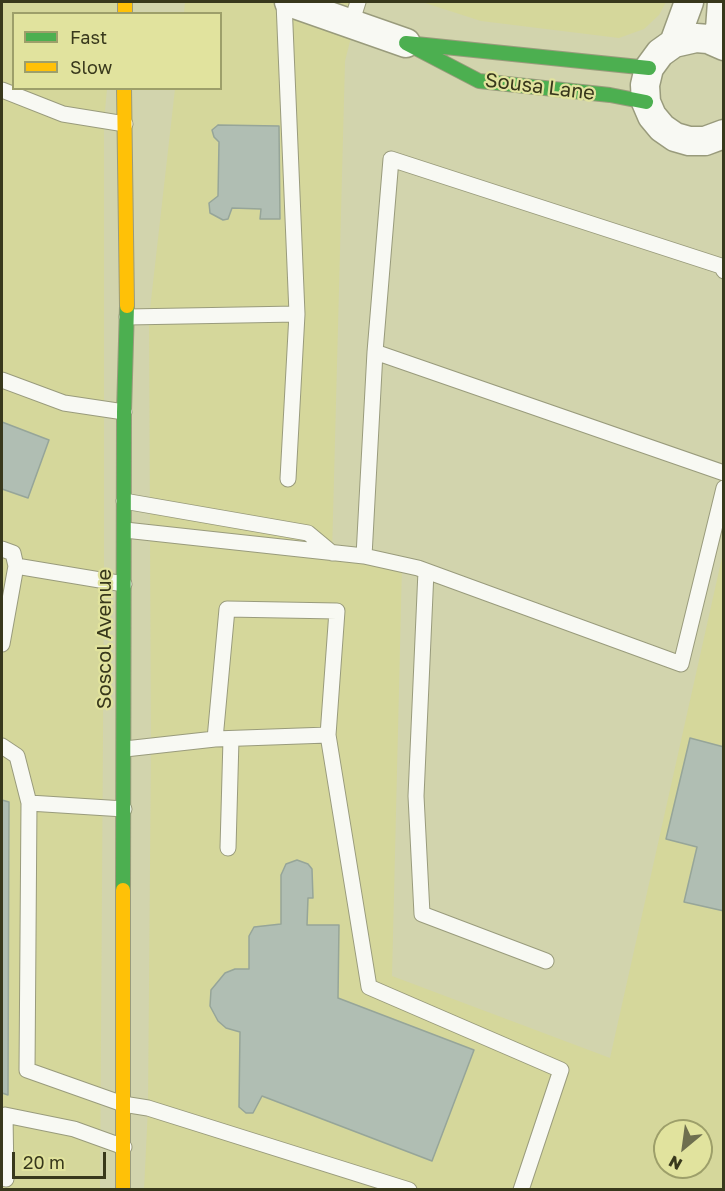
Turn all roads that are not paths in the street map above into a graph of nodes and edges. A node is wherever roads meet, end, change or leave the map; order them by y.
1 (284, 2) edge
2 (289, 2) edge
3 (689, 2) edge
4 (722, 2) edge
5 (354, 13) edge
6 (406, 43) junction
7 (674, 43) junction
8 (721, 44) edge
9 (649, 68) junction
10 (2, 90) edge
11 (124, 90) edge
12 (646, 102) junction
13 (125, 124) junction
14 (722, 138) edge
15 (723, 271) edge
16 (297, 314) junction
17 (127, 316) junction
18 (375, 352) junction
19 (2, 380) edge
20 (124, 412) junction
21 (723, 473) edge
22 (288, 479) dead end
23 (723, 488) edge
24 (124, 501) junction
25 (125, 530) junction
26 (2, 549) edge
27 (332, 553) junction
28 (364, 556) junction
29 (16, 566) junction
30 (426, 571) junction
31 (124, 584) junction
32 (2, 644) edge
33 (328, 735) junction
34 (231, 739) junction
35 (214, 740) junction
36 (2, 746) edge
37 (125, 749) junction
38 (29, 803) junction
39 (124, 809) junction
40 (228, 848) dead end
41 (546, 961) dead end
42 (123, 1104) junction
43 (124, 1147) junction
44 (5, 1182) edge
45 (123, 1190) edge
46 (409, 1190) edge
47 (521, 1190) edge

1 - 16 lane
2 - 5 street, Sousa Lane
3 - 7 street
4 - 8 street
5 - 6 street, Sousa Lane
6 - 9 main road, Sousa Lane
6 - 12 main road, Sousa Lane
7 - 8 street
7 - 9 street
9 - 12 street
10 - 13 lane
11 - 13 main road, Soscol Avenue
12 - 14 street
13 - 17 main road, Soscol Avenue
15 - 18 lane
16 - 17 lane
16 - 22 lane
17 - 20 main road, Soscol Avenue
18 - 21 lane
18 - 28 lane
19 - 20 lane
20 - 24 main road, Soscol Avenue
23 - 30 lane
24 - 25 main road, Soscol Avenue
24 - 27 lane
25 - 27 lane
25 - 31 main road, Soscol Avenue
26 - 29 lane
27 - 28 lane
28 - 30 lane
29 - 31 lane
29 - 32 lane
30 - 41 lane
31 - 37 main road, Soscol Avenue
33 - 34 lane
33 - 35 lane
33 - 47 lane
34 - 35 lane
34 - 40 lane
35 - 37 lane
36 - 38 lane
37 - 39 main road, Soscol Avenue
38 - 39 lane
38 - 42 lane
39 - 42 main road, Soscol Avenue
42 - 43 main road, Soscol Avenue
42 - 46 lane
43 - 44 lane
43 - 45 main road, Soscol Avenue

